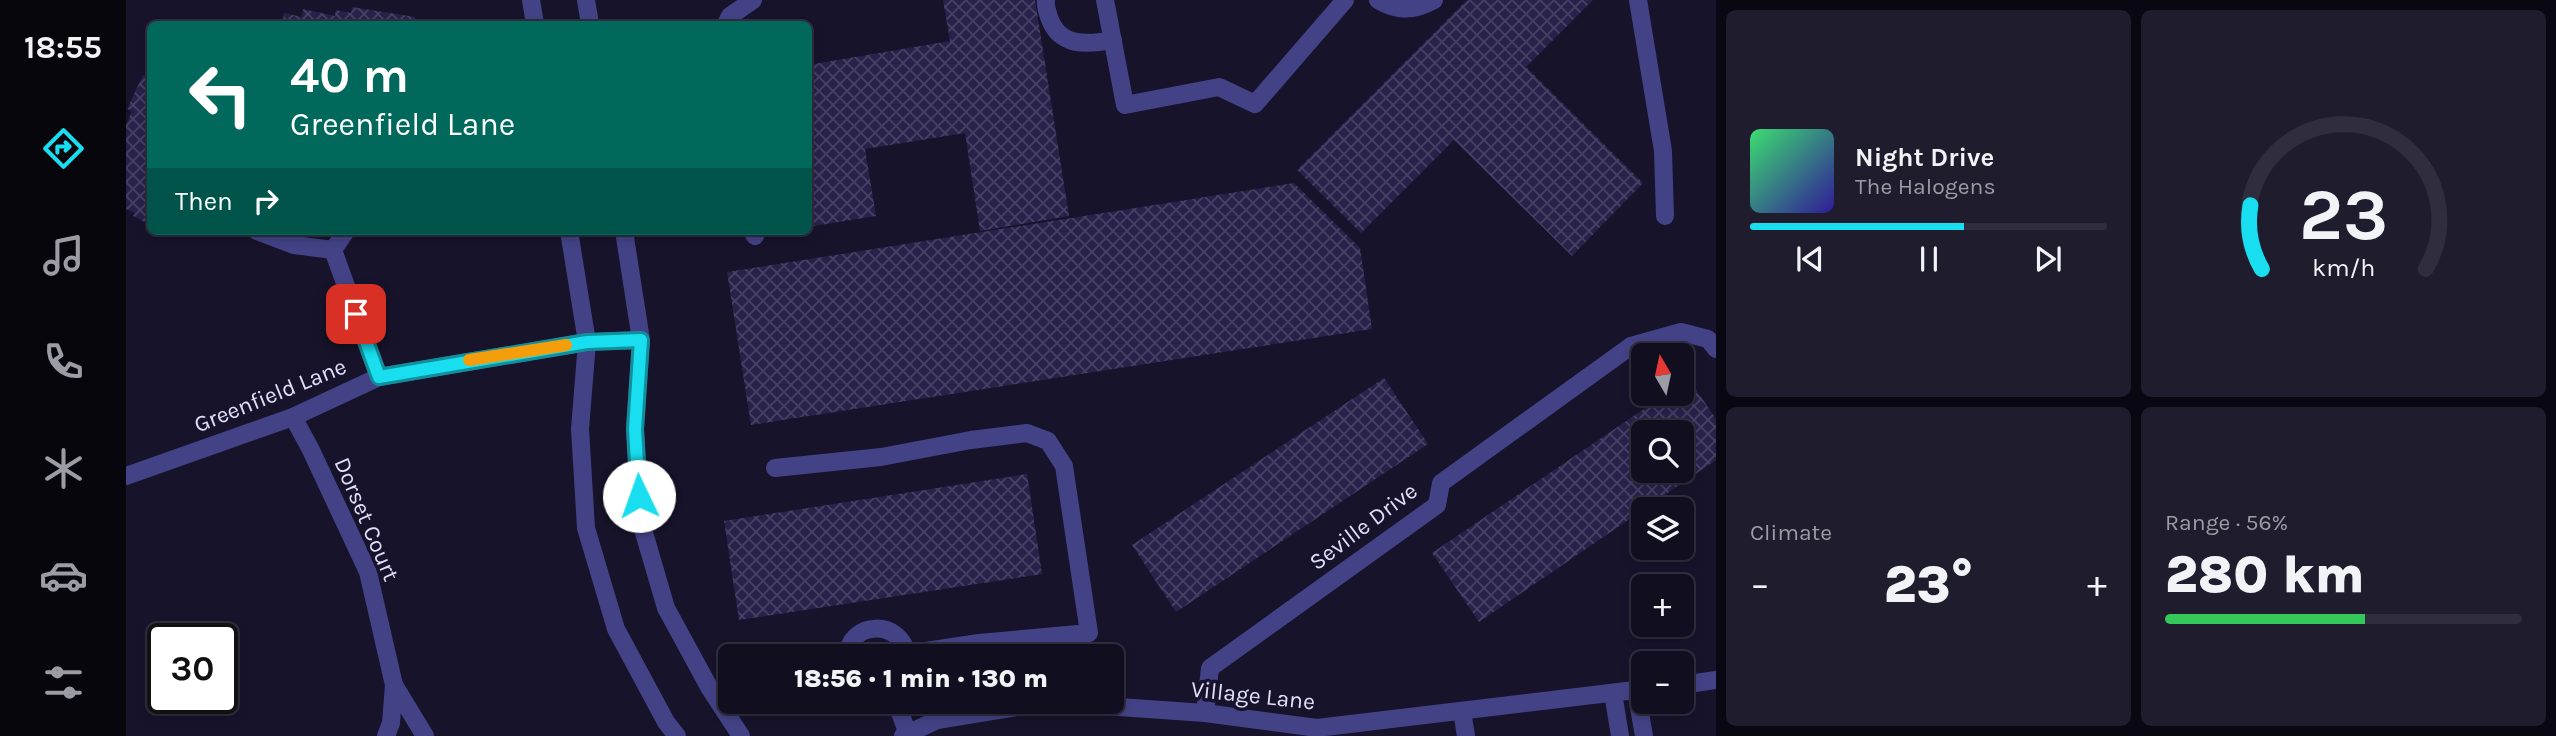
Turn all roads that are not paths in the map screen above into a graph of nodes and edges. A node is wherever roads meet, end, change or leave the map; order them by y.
1 (531, 0) edge
2 (586, 0) edge
3 (753, 0) edge
4 (1046, 0) edge
5 (1105, 0) edge
6 (1345, 0) edge
7 (1378, 0) edge
8 (1434, 0) edge
9 (1638, 0) edge
10 (534, 21) edge
11 (590, 21) edge
12 (728, 21) edge
13 (1113, 40) junction
14 (1665, 216) dead end
15 (268, 235) edge
16 (343, 235) edge
17 (570, 235) edge
18 (625, 235) edge
19 (332, 250) junction
20 (641, 340) junction
21 (587, 342) junction
22 (1716, 349) edge
23 (379, 377) junction
24 (293, 417) junction
25 (775, 468) dead end
26 (126, 476) edge
27 (852, 644) edge
28 (904, 644) edge
29 (973, 644) edge
30 (1716, 680) edge
31 (1694, 683) edge
32 (394, 685) junction
33 (1631, 691) edge
34 (1613, 693) junction
35 (1462, 710) junction
36 (1205, 713) junction
37 (900, 714) edge
38 (1642, 714) edge
39 (906, 735) edge
40 (386, 736) edge
41 (425, 736) edge
42 (677, 736) edge
43 (741, 736) edge
44 (1466, 736) edge
45 (1620, 736) edge
46 (1644, 736) edge

1 - 10 street
2 - 11 street
3 - 12 street
4 - 13 street
5 - 13 street
6 - 13 street
7 - 8 street
9 - 14 street
15 - 19 street
16 - 19 street
17 - 21 street
18 - 20 street
19 - 23 street
20 - 21 street, Greenfield Lane
20 - 43 street
21 - 23 street, Greenfield Lane
21 - 42 street
22 - 36 street, Seville Drive
23 - 24 street, Greenfield Lane
24 - 26 street, Greenfield Lane
24 - 32 street, Dorset Court
25 - 29 street
27 - 28 street
30 - 31 street
32 - 40 street, Dorset Court
32 - 41 street, Dorset Court
33 - 34 street, Village Lane
34 - 35 street, Village Lane
34 - 45 street
35 - 36 street, Village Lane
35 - 44 street
36 - 39 street, Village Lane
37 - 39 street
38 - 46 street

